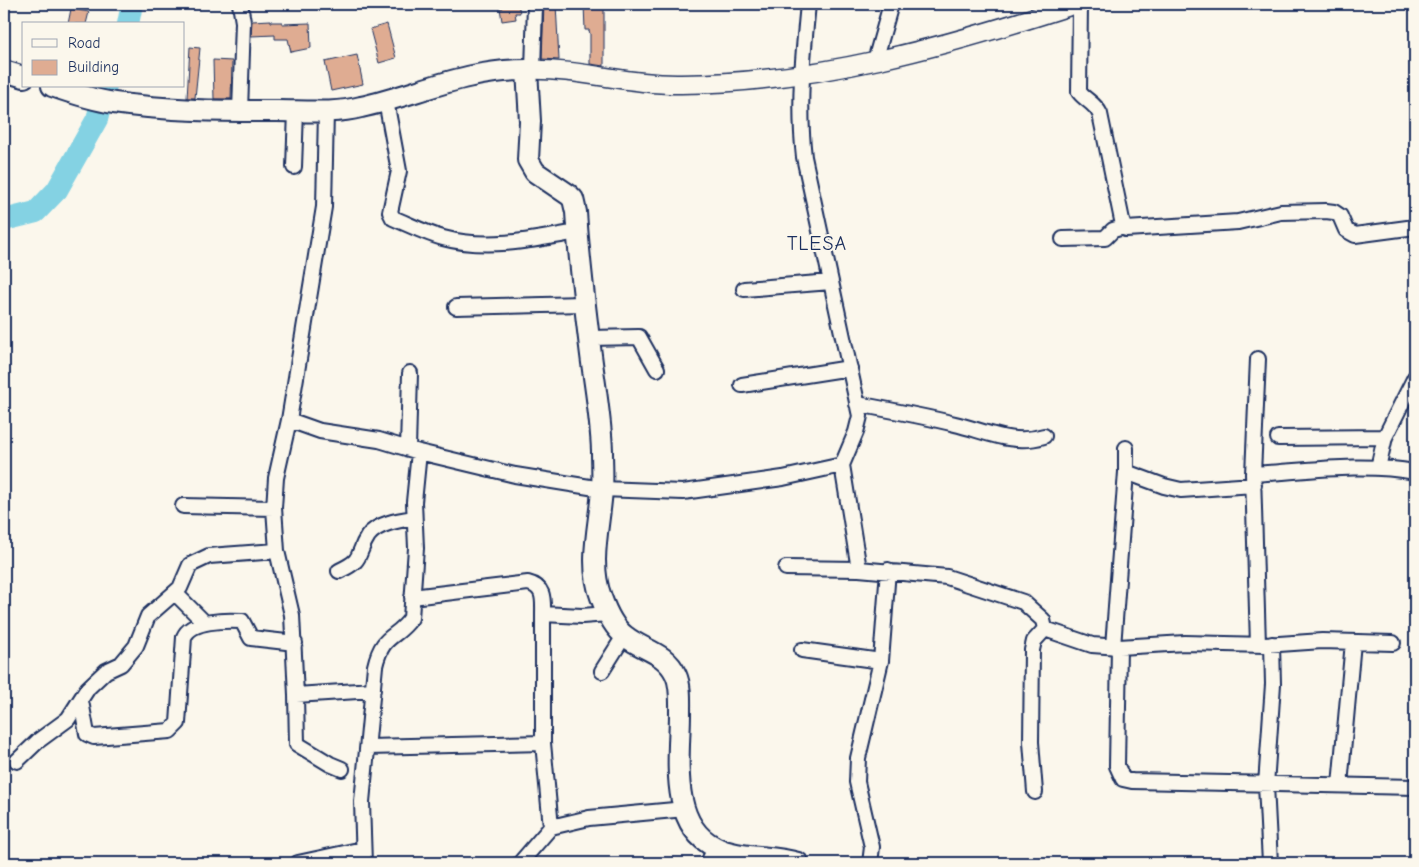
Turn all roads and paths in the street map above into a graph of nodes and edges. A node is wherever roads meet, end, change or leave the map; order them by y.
1 (240, 4) edge
2 (535, 4) edge
3 (808, 4) edge
4 (892, 4) edge
5 (1078, 4) edge
6 (875, 61) junction
7 (530, 70) junction
8 (4, 71) edge
9 (801, 74) junction
10 (22, 76) edge
11 (59, 88) edge
12 (386, 101) junction
13 (240, 111) junction
14 (296, 111) junction
15 (326, 111) junction
16 (294, 167) dead end
17 (1124, 227) junction
18 (1415, 228) edge
19 (577, 232) junction
20 (1063, 239) dead end
21 (831, 282) junction
22 (744, 289) dead end
23 (584, 304) junction
24 (456, 308) dead end
25 (589, 338) junction
26 (1258, 360) dead end
27 (656, 368) dead end
28 (850, 368) junction
29 (410, 373) dead end
30 (1415, 377) edge
31 (742, 385) dead end
32 (857, 404) junction
33 (289, 420) junction
34 (1044, 436) dead end
35 (1385, 437) junction
36 (1278, 438) dead end
37 (1126, 448) dead end
38 (414, 450) junction
39 (842, 465) junction
40 (1378, 468) junction
41 (1126, 472) junction
42 (1415, 472) edge
43 (1254, 480) junction
44 (602, 489) junction
45 (184, 506) dead end
46 (274, 508) junction
47 (414, 518) junction
48 (278, 551) junction
49 (786, 568) dead end
50 (859, 569) junction
51 (339, 570) dead end
52 (888, 570) junction
53 (176, 594) junction
54 (412, 597) junction
55 (543, 614) junction
56 (608, 614) junction
57 (205, 624) junction
58 (1045, 629) junction
59 (624, 636) junction
60 (1354, 642) junction
61 (295, 643) junction
62 (1393, 643) dead end
63 (1265, 645) junction
64 (1116, 647) junction
65 (802, 650) dead end
66 (881, 661) junction
67 (602, 671) dead end
68 (373, 690) junction
69 (296, 695) junction
70 (81, 702) junction
71 (543, 743) junction
72 (368, 747) junction
73 (17, 761) dead end
74 (342, 769) dead end
75 (1340, 785) junction
76 (1266, 786) junction
77 (1415, 787) edge
78 (1035, 792) dead end
79 (685, 809) junction
80 (551, 827) junction
81 (363, 849) junction
82 (712, 855) edge
83 (298, 863) edge
84 (364, 863) edge
85 (520, 863) edge
86 (798, 863) edge
87 (870, 863) edge
88 (1270, 863) edge

1 - 13 street
2 - 7 street
3 - 9 street
4 - 6 street
5 - 6 street
5 - 17 street
6 - 9 street
7 - 9 street
7 - 12 main road
7 - 19 main road
8 - 10 main road
9 - 21 street
11 - 13 main road
12 - 15 main road
12 - 19 street
13 - 14 main road
14 - 15 main road
14 - 16 street
15 - 33 street
17 - 18 street
17 - 20 street
19 - 23 main road
21 - 22 street
21 - 28 street
23 - 24 street
23 - 25 main road
25 - 27 street
25 - 44 main road
26 - 43 street
28 - 31 street
28 - 32 street
29 - 38 street
30 - 35 street
32 - 34 street
32 - 39 street
33 - 38 street
33 - 46 street
35 - 36 street
35 - 40 street
37 - 41 street
38 - 44 street
38 - 47 street
39 - 44 street
39 - 50 street
40 - 42 street
40 - 43 street
41 - 43 street
41 - 64 street
43 - 63 street
44 - 56 main road
45 - 46 street
46 - 48 street
47 - 51 street
47 - 54 street
48 - 53 street
48 - 61 street
49 - 50 street
50 - 52 street
52 - 58 street
52 - 66 street
53 - 57 street
53 - 70 street
54 - 55 street
54 - 68 street
55 - 56 street
55 - 71 street
56 - 59 main road
57 - 61 street
57 - 70 street
58 - 64 street
58 - 78 street
59 - 67 street
59 - 79 main road
60 - 62 street
60 - 63 street
60 - 75 street
61 - 69 street
63 - 64 street
63 - 76 street
64 - 76 street
65 - 66 street
66 - 87 street
68 - 69 street
68 - 72 street
69 - 74 street
70 - 73 street
71 - 72 street
71 - 80 street
72 - 81 street
75 - 76 street
75 - 77 street
76 - 88 street
79 - 80 street
79 - 82 main road
80 - 85 street
81 - 83 street
81 - 84 street
82 - 86 main road

